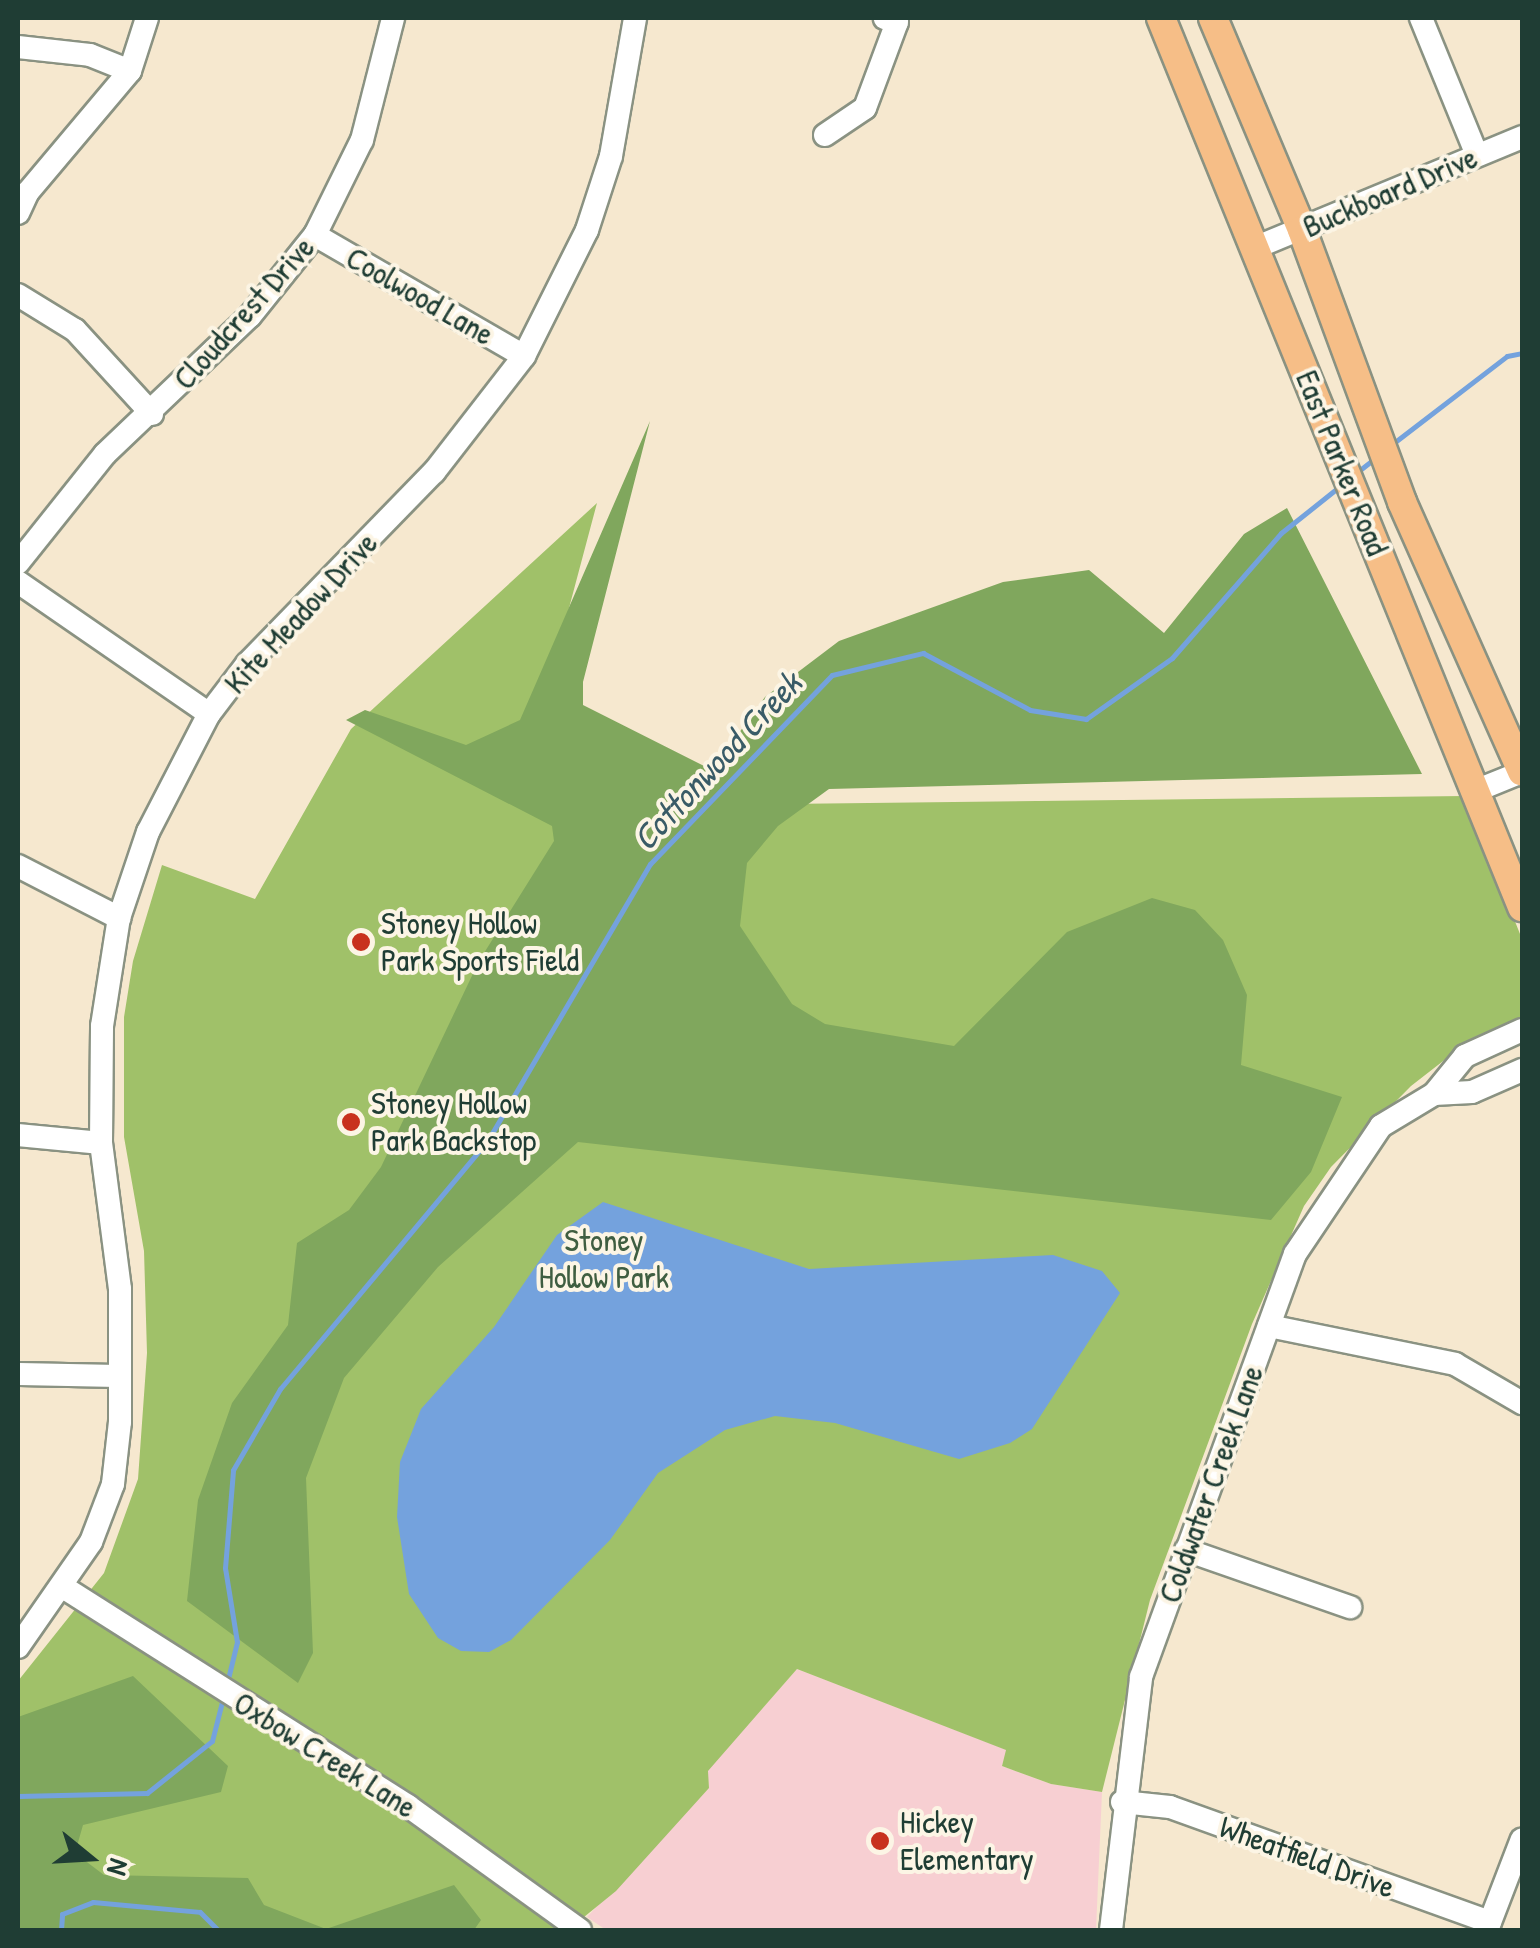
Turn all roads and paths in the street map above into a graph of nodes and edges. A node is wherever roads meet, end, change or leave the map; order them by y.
1 (147, 18) edge
2 (393, 18) edge
3 (636, 18) edge
4 (885, 18) edge
5 (1161, 18) edge
6 (1212, 18) edge
7 (1421, 18) edge
8 (18, 47) edge
9 (130, 71) junction
10 (825, 136) dead end
11 (1522, 137) edge
12 (1478, 155) junction
13 (18, 214) edge
14 (1302, 230) junction
15 (315, 235) junction
16 (1257, 247) junction
17 (18, 296) edge
18 (524, 356) junction
19 (152, 414) junction
20 (18, 563) edge
21 (18, 582) edge
22 (209, 714) junction
23 (1522, 772) edge
24 (1475, 790) junction
25 (18, 866) edge
26 (1522, 908) edge
27 (119, 918) junction
28 (1522, 1030) edge
29 (1522, 1070) edge
30 (1434, 1094) junction
31 (18, 1135) edge
32 (101, 1143) junction
33 (1270, 1326) junction
34 (18, 1374) edge
35 (120, 1376) junction
36 (1522, 1404) edge
37 (1186, 1550) junction
38 (63, 1587) junction
39 (1350, 1607) dead end
40 (18, 1648) edge
41 (1122, 1802) junction
42 (1522, 1839) edge
43 (1489, 1926) edge
44 (580, 1930) edge
45 (1111, 1930) edge

1 - 9 street
2 - 15 street, Cloudcrest Drive
3 - 18 street, Kite Meadow Drive
4 - 10 street
5 - 16 main road, East Parker Road
6 - 14 main road, East Parker Road
7 - 12 street
8 - 9 street
9 - 13 street
11 - 12 street, Buckboard Drive
12 - 14 street, Buckboard Drive
14 - 16 street, Buckboard Drive
14 - 23 main road, East Parker Road
15 - 18 street, Coolwood Lane
15 - 19 street, Cloudcrest Drive
16 - 24 main road, East Parker Road
17 - 19 street
18 - 22 street, Kite Meadow Drive
19 - 20 street, Cloudcrest Drive
21 - 22 street
22 - 27 street, Kite Meadow Drive
23 - 24 street
24 - 26 main road, East Parker Road
25 - 27 street
27 - 32 street, Kite Meadow Drive
28 - 30 street, Coldwater Creek Lane
29 - 30 street, Coldwater Creek Lane
30 - 33 street, Coldwater Creek Lane
31 - 32 street
32 - 35 street, Kite Meadow Drive
33 - 36 street
33 - 37 street, Coldwater Creek Lane
34 - 35 street
35 - 38 street, Kite Meadow Drive
37 - 39 street
37 - 41 street, Coldwater Creek Lane
38 - 40 street, Kite Meadow Drive
38 - 44 street, Oxbow Creek Lane
41 - 43 street, Wheatfield Drive
41 - 45 street, Coldwater Creek Lane
42 - 43 street

